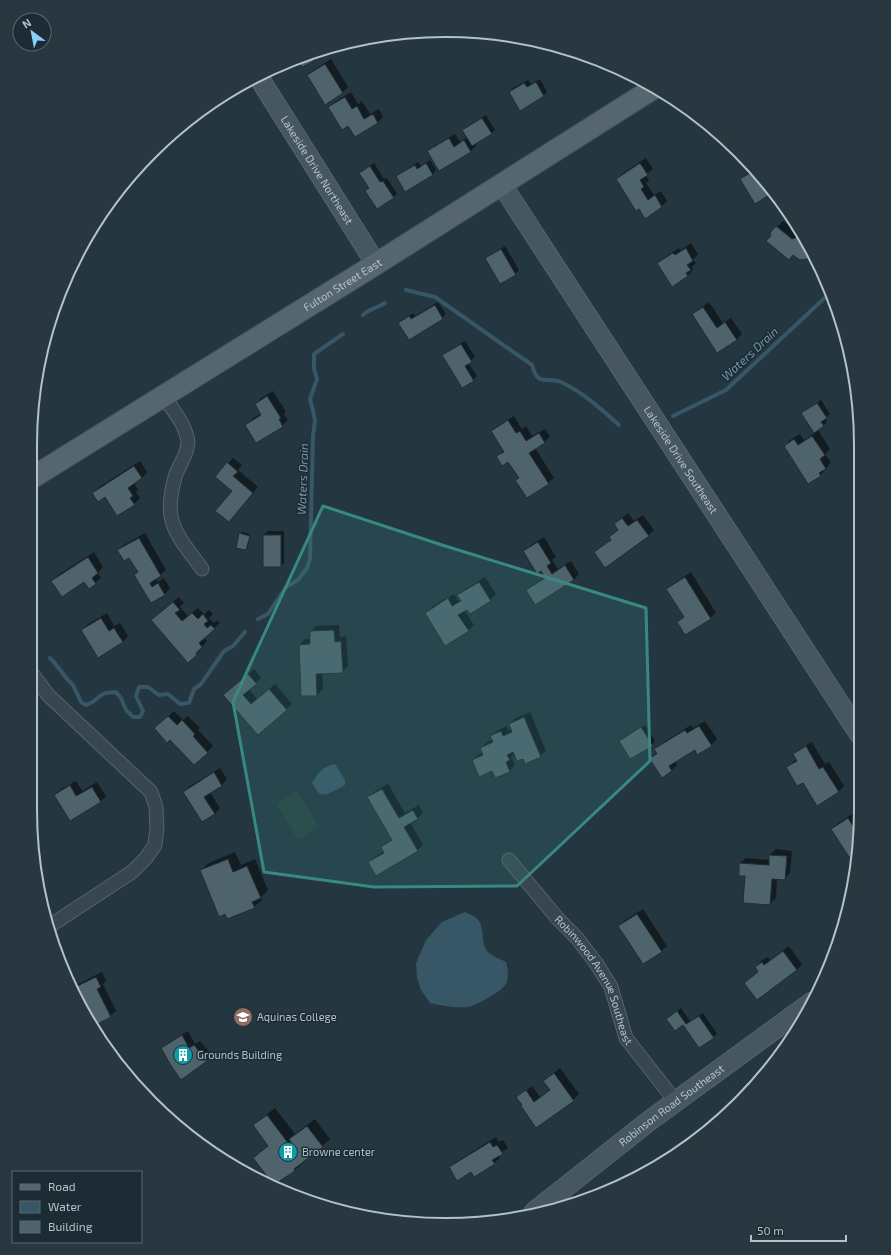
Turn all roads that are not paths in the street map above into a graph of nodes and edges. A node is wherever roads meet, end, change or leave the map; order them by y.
1 (261, 81) edge
2 (649, 91) edge
3 (502, 185) junction
4 (376, 264) junction
5 (164, 397) junction
6 (37, 475) edge
7 (202, 569) dead end
8 (37, 680) edge
9 (854, 726) edge
10 (509, 860) dead end
11 (54, 923) edge
12 (801, 1010) edge
13 (676, 1102) junction
14 (541, 1206) edge

1 - 4 street, Lakeside Drive Northeast
2 - 3 main road, Fulton Street East
3 - 4 main road, Fulton Street East
3 - 9 street, Lakeside Drive Southeast
4 - 5 main road, Fulton Street East
5 - 6 main road, Fulton Street East
5 - 7 street
8 - 11 street
10 - 13 street, Robinwood Avenue Southeast
12 - 13 street, Robinson Road Southeast
13 - 14 street, Robinson Road Southeast

